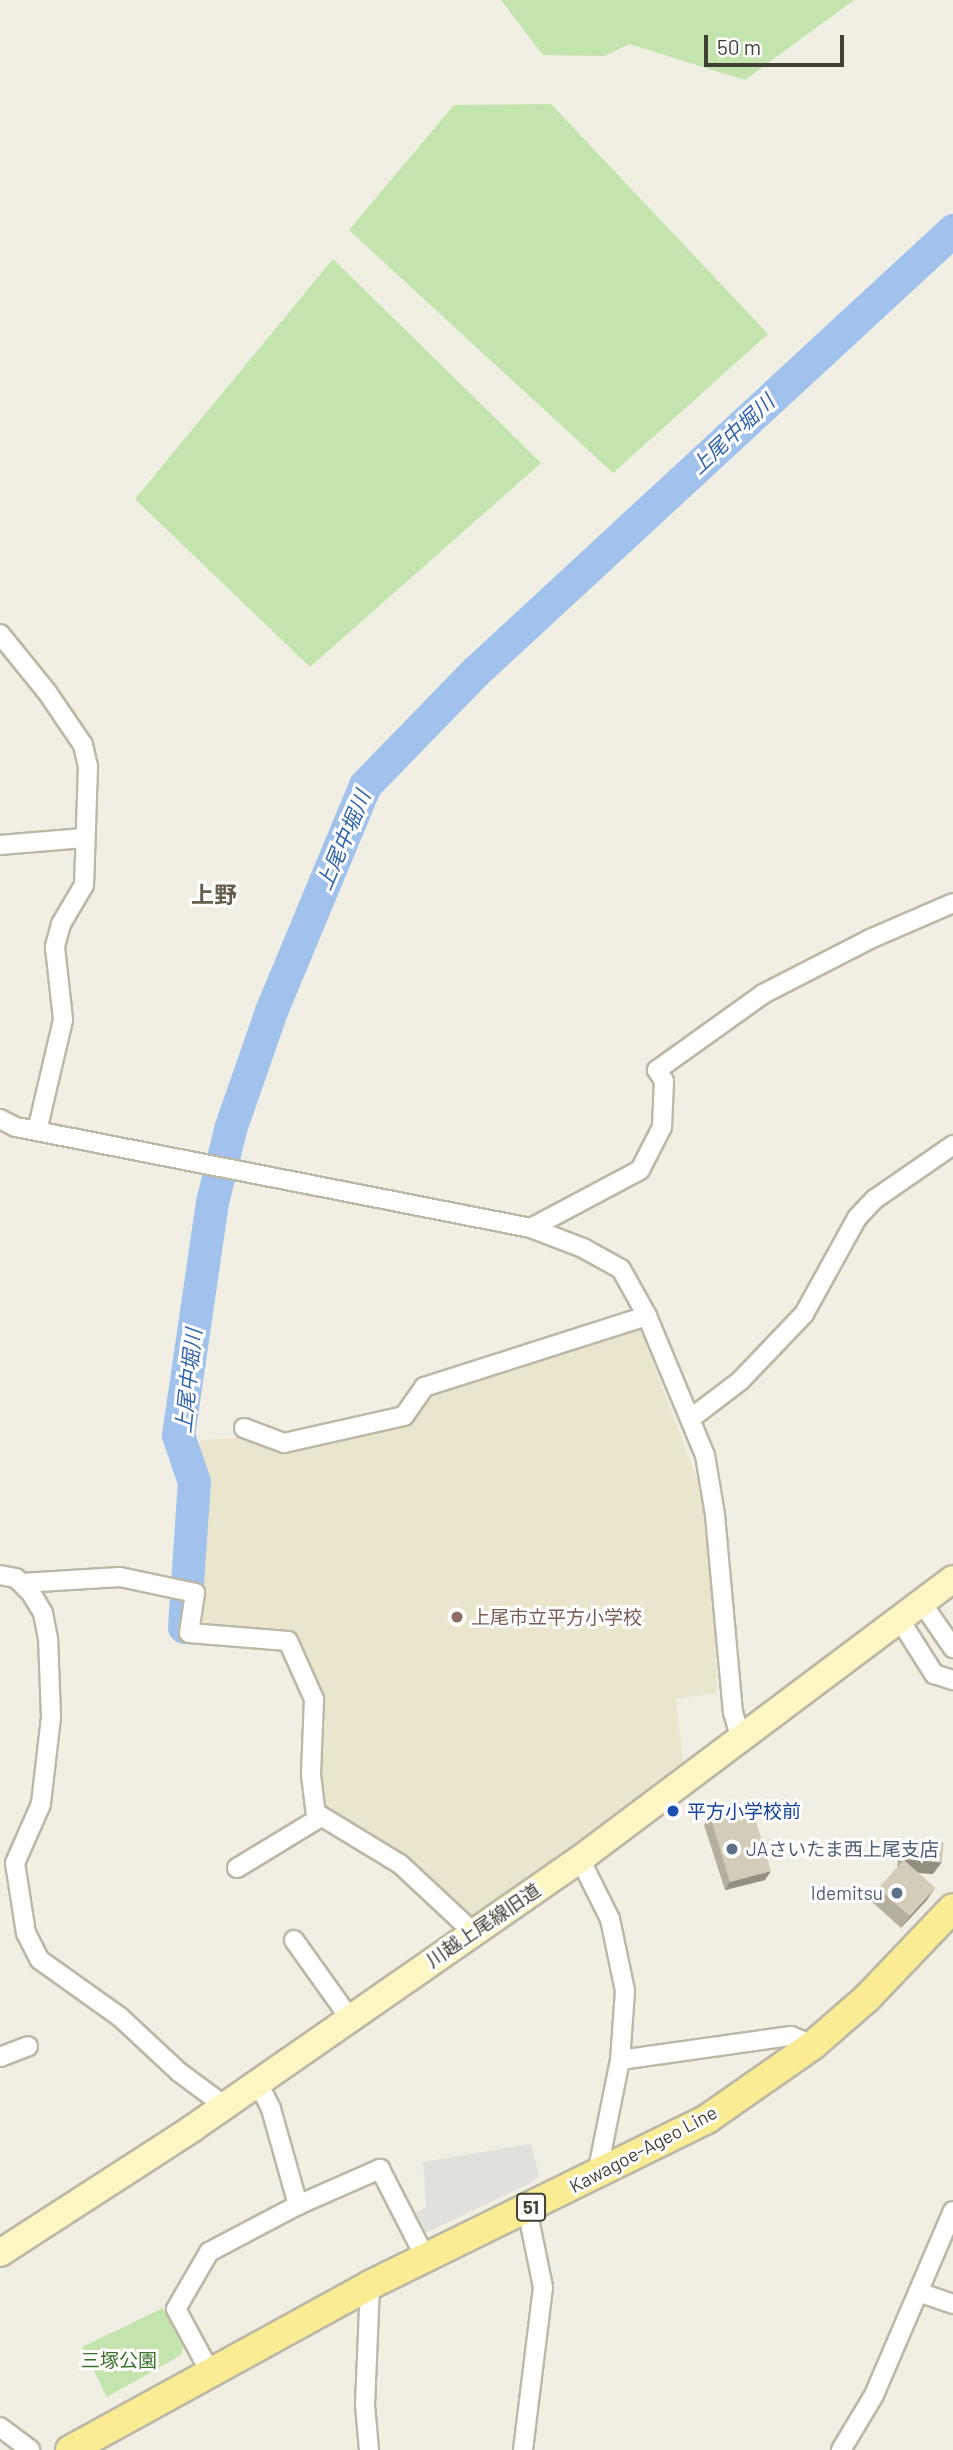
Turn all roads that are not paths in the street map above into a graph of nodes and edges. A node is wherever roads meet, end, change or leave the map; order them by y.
1 (0, 634) edge
2 (84, 838) junction
3 (0, 845) edge
4 (953, 903) edge
5 (0, 1119) edge
6 (37, 1130) junction
7 (953, 1145) edge
8 (531, 1228) junction
9 (647, 1316) junction
10 (690, 1419) junction
11 (244, 1428) dead end
12 (0, 1575) edge
13 (953, 1579) edge
14 (22, 1583) junction
15 (922, 1603) junction
16 (900, 1620) junction
17 (953, 1648) edge
18 (953, 1680) edge
19 (741, 1740) junction
20 (321, 1816) junction
21 (580, 1859) junction
22 (237, 1868) dead end
23 (949, 1921) edge
24 (473, 1932) junction
25 (294, 1940) dead end
26 (349, 2017) junction
27 (813, 2045) junction
28 (28, 2046) dead end
29 (0, 2057) edge
30 (620, 2060) junction
31 (258, 2083) junction
32 (225, 2106) junction
33 (597, 2174) junction
34 (298, 2205) junction
35 (527, 2209) junction
36 (953, 2211) edge
37 (0, 2253) edge
38 (426, 2259) junction
39 (370, 2285) junction
40 (921, 2293) junction
41 (953, 2304) edge
42 (209, 2370) junction
43 (0, 2427) edge
44 (854, 2441) edge
45 (30, 2450) edge
46 (69, 2450) edge
47 (369, 2450) edge
48 (523, 2450) edge
49 (841, 2450) edge

1 - 2 street
2 - 3 street
2 - 6 street
4 - 8 street
5 - 6 street
6 - 8 street
7 - 10 street
8 - 9 street
9 - 10 street
9 - 11 street
10 - 19 street
12 - 14 street
13 - 15 street, 川越上尾線旧道
14 - 20 street
14 - 32 street
15 - 16 street, 川越上尾線旧道
15 - 17 street
16 - 18 street
16 - 19 street, 川越上尾線旧道
19 - 21 street, 川越上尾線旧道
20 - 22 street
20 - 24 street
21 - 24 street, 川越上尾線旧道
21 - 30 street
23 - 27 main road, Kawagoe-Ageo Line / 51
24 - 26 street, 川越上尾線旧道
25 - 26 street
26 - 31 street, 川越上尾線旧道
27 - 30 street
27 - 33 main road, Kawagoe-Ageo Line / 51
28 - 29 street
30 - 33 street
31 - 32 street, 川越上尾線旧道
31 - 34 street
32 - 37 street, 川越上尾線旧道
33 - 35 main road, Kawagoe-Ageo Line / 51
34 - 38 street
34 - 42 street
35 - 38 main road, Kawagoe-Ageo Line / 51
35 - 48 street
36 - 40 street
38 - 39 main road, Kawagoe-Ageo Line / 51
39 - 42 main road, Kawagoe-Ageo Line / 51
39 - 47 street
40 - 41 street
40 - 44 street
42 - 46 main road, Kawagoe-Ageo Line / 51
43 - 45 street
44 - 49 street

